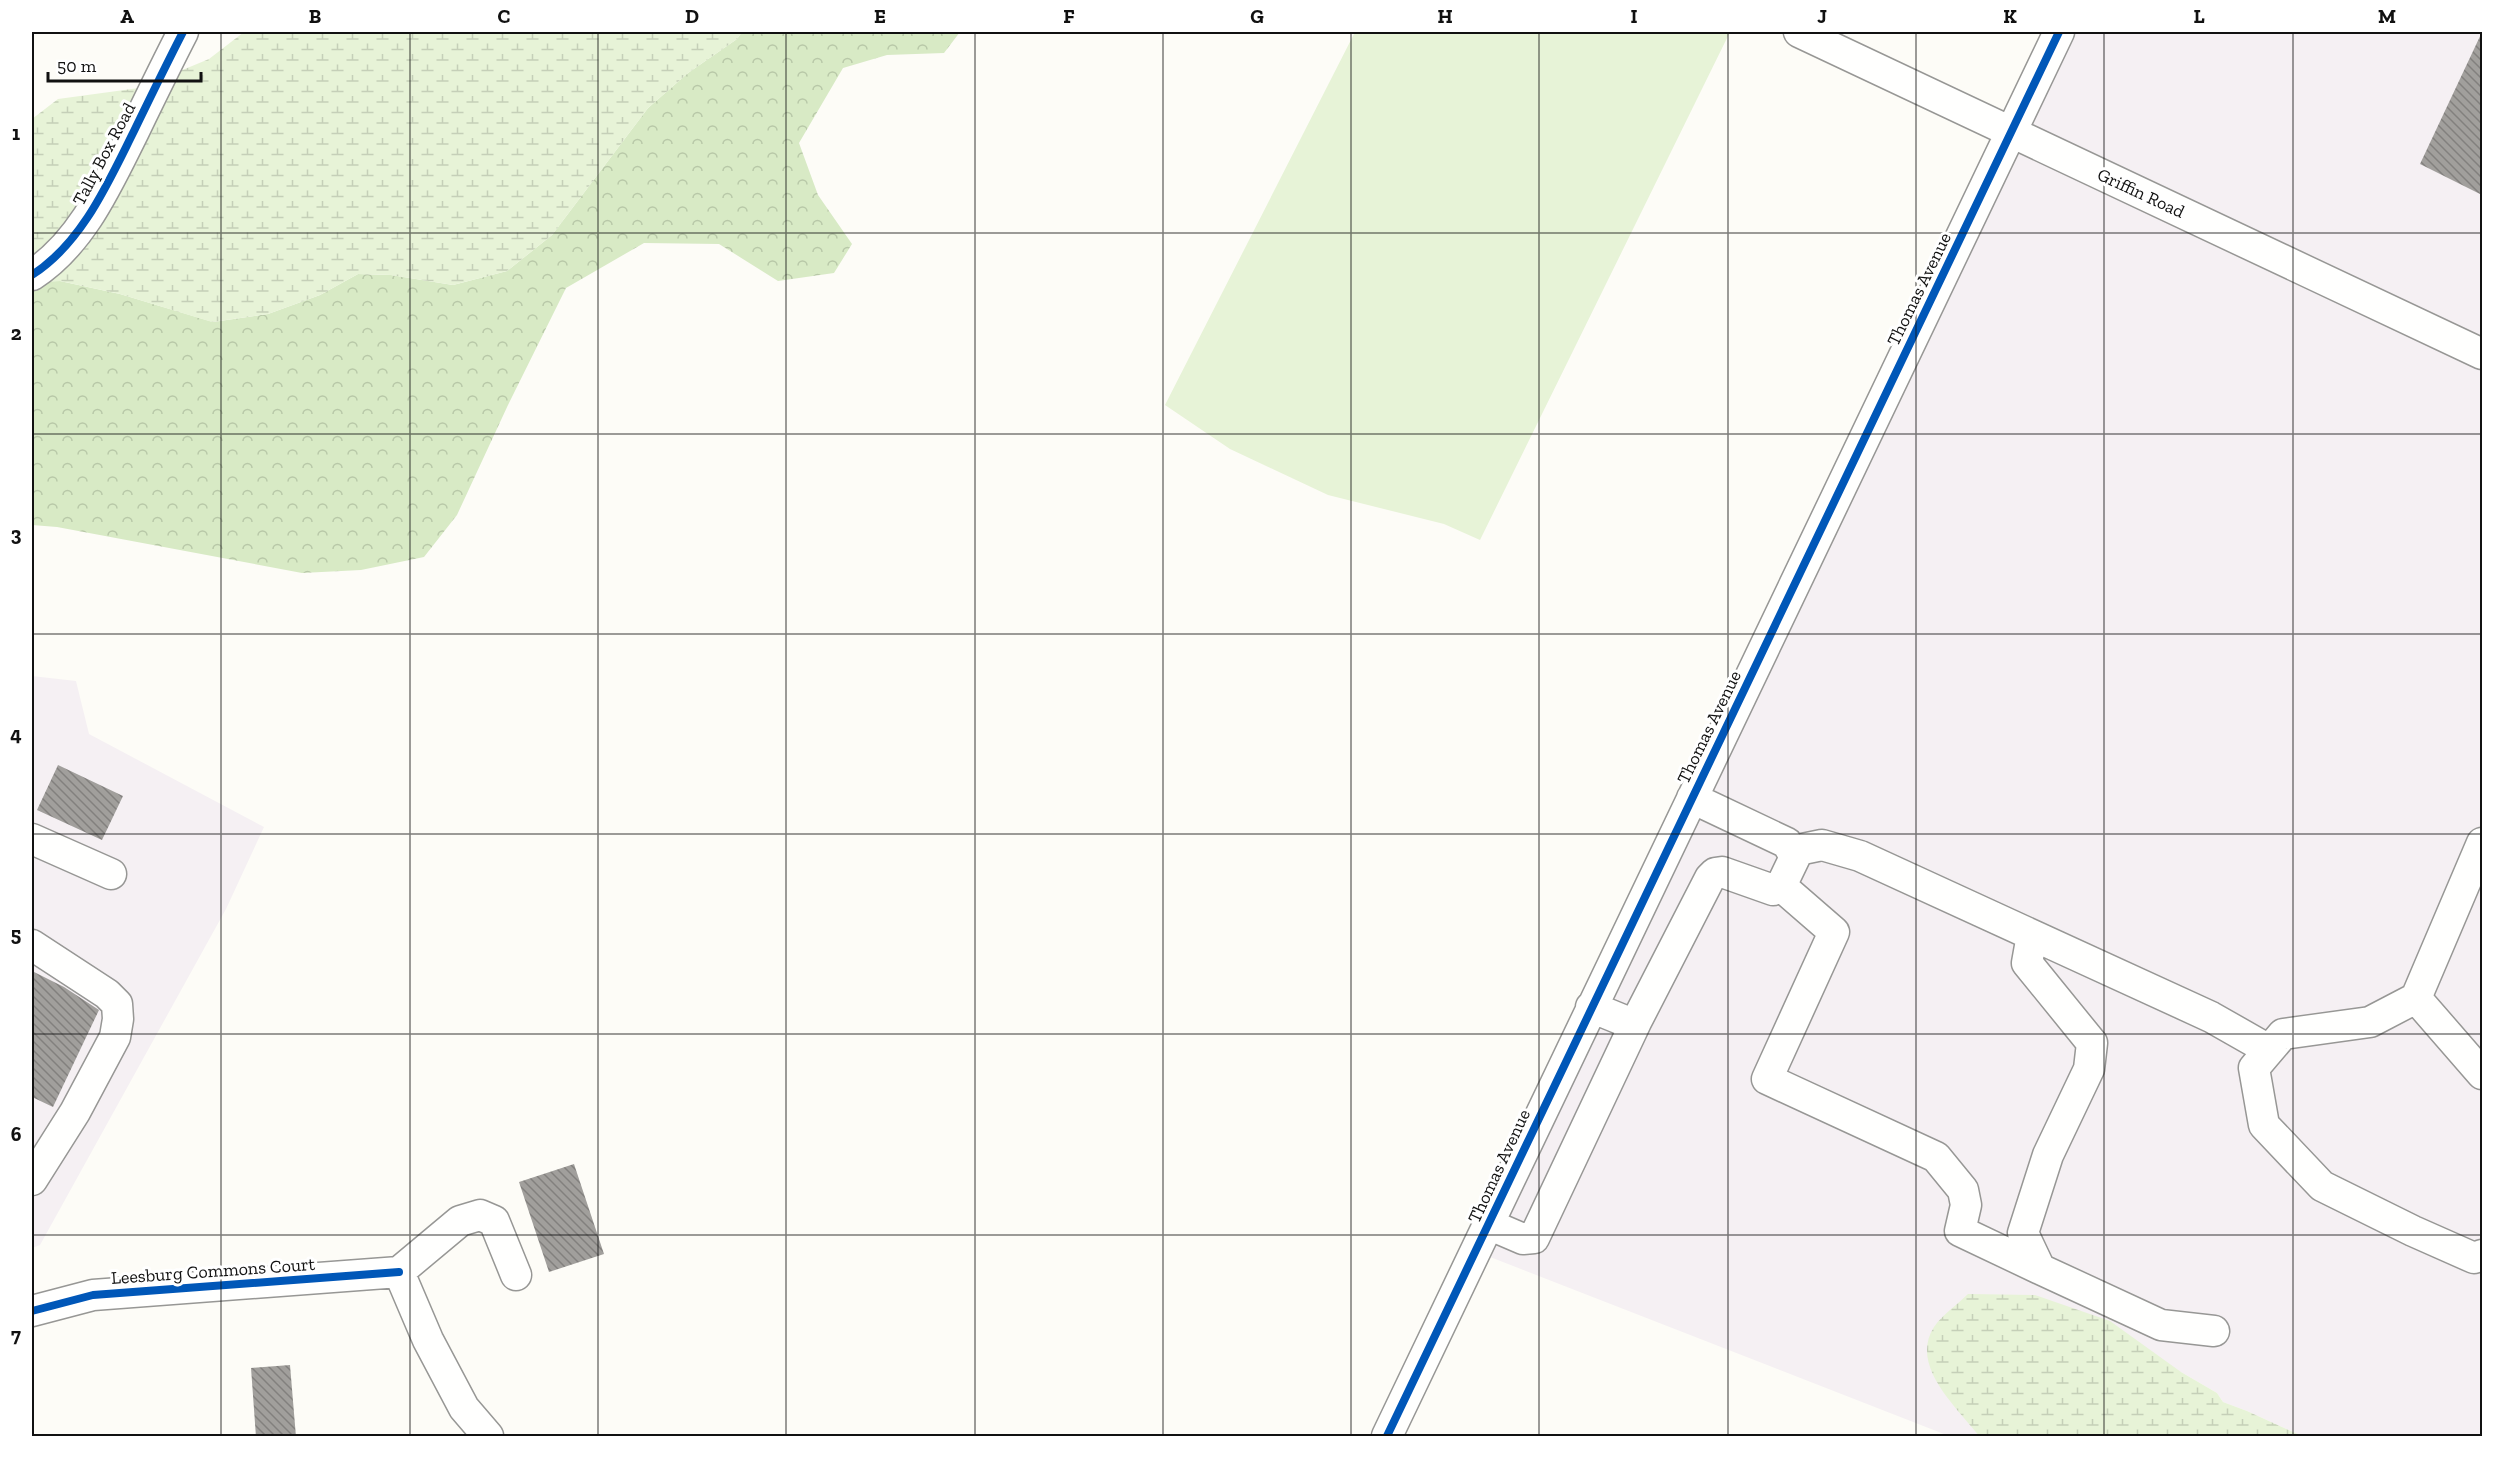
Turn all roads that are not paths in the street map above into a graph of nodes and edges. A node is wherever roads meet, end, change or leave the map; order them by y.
1 (183, 32) edge
2 (1799, 32) edge
3 (2059, 32) edge
4 (2012, 132) junction
5 (32, 275) edge
6 (2482, 354) edge
7 (1692, 798) junction
8 (32, 839) edge
9 (2482, 843) edge
10 (1793, 850) junction
11 (111, 874) dead end
12 (1781, 886) junction
13 (2032, 935) junction
14 (32, 945) edge
15 (2416, 998) junction
16 (1591, 1007) junction
17 (1636, 1022) junction
18 (2269, 1050) junction
19 (2482, 1074) edge
20 (32, 1180) edge
21 (1488, 1224) junction
22 (2482, 1255) edge
23 (2040, 1269) junction
24 (399, 1272) junction
25 (516, 1275) dead end
26 (32, 1311) edge
27 (2214, 1331) dead end
28 (488, 1437) edge
29 (1387, 1437) edge

1 - 5 street, Tally Box Road
2 - 4 street, Griffin Road
3 - 4 street, Thomas Avenue
4 - 6 street, Griffin Road
4 - 7 street, Thomas Avenue
7 - 10 street
7 - 16 street, Thomas Avenue
8 - 11 street
9 - 15 street
10 - 12 street
10 - 13 street
12 - 17 street
12 - 23 street
13 - 18 street
13 - 23 street
14 - 20 street
15 - 18 street
15 - 19 street
16 - 17 street
16 - 21 street, Thomas Avenue
17 - 21 street
18 - 22 street
21 - 29 street, Thomas Avenue
23 - 27 street
24 - 25 street
24 - 26 street, Leesburg Commons Court
24 - 28 street

